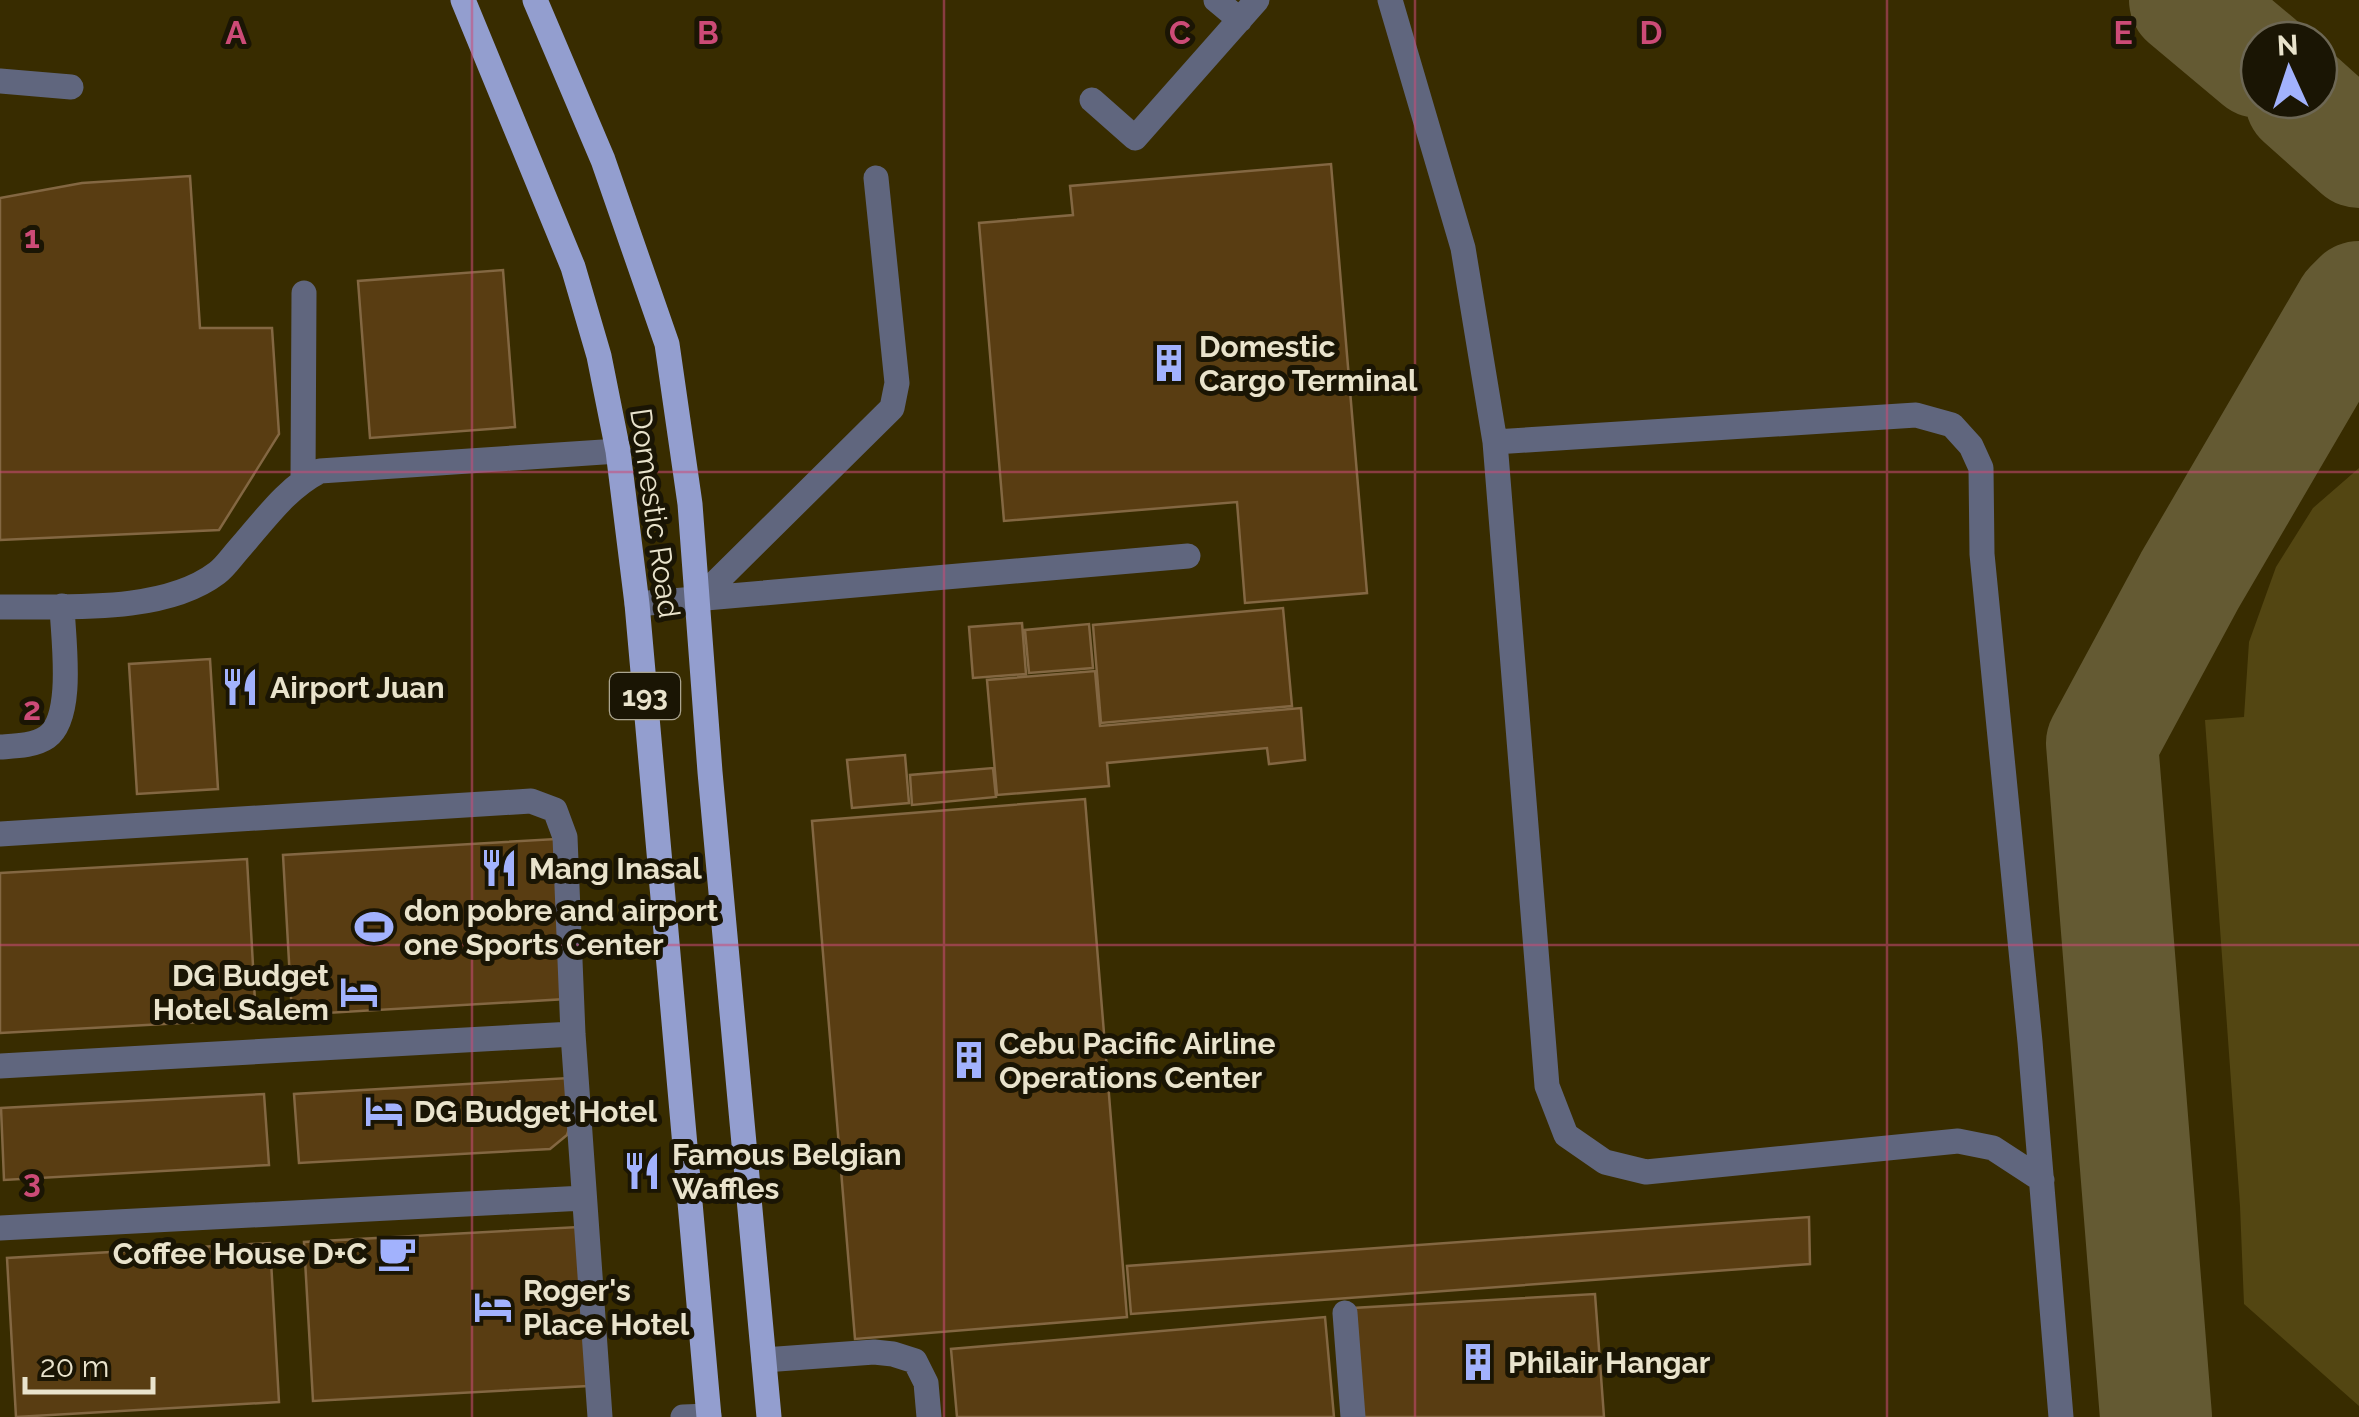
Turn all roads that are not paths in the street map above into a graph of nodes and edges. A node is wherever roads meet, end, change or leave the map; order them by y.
1 (464, 0) edge
2 (535, 0) edge
3 (1216, 0) edge
4 (1390, 0) edge
5 (1248, 10) edge
6 (0, 81) edge
7 (71, 87) dead end
8 (1092, 100) dead end
9 (876, 178) dead end
10 (304, 293) dead end
11 (1495, 442) junction
12 (618, 451) junction
13 (303, 480) junction
14 (1188, 556) dead end
15 (698, 600) junction
16 (637, 604) junction
17 (62, 606) junction
18 (0, 608) edge
19 (0, 747) edge
20 (0, 834) edge
21 (573, 1034) junction
22 (0, 1066) edge
23 (2042, 1180) junction
24 (584, 1198) junction
25 (0, 1228) edge
26 (1345, 1313) dead end
27 (764, 1360) junction
28 (709, 1416) edge
29 (772, 1416) edge
30 (600, 1417) edge
31 (682, 1417) edge
32 (928, 1417) edge
33 (1353, 1417) edge
34 (2061, 1417) edge

1 - 12 main road, Domestic Road / 193
2 - 15 main road, Domestic Road / 193
3 - 5 lane
4 - 11 lane
5 - 8 lane
6 - 7 lane
9 - 15 lane
10 - 13 lane
11 - 23 lane
11 - 23 lane
12 - 13 lane
12 - 16 main road, Domestic Road / 193
13 - 17 lane
14 - 15 lane
15 - 16 lane
15 - 27 main road, Domestic Road / 193
16 - 28 main road, Domestic Road / 193
17 - 18 lane
17 - 19 lane
20 - 21 lane
21 - 22 lane
21 - 24 lane
23 - 34 lane
24 - 25 lane
24 - 30 lane
26 - 33 lane
27 - 29 main road, Domestic Road / 193
27 - 32 lane
28 - 31 lane

